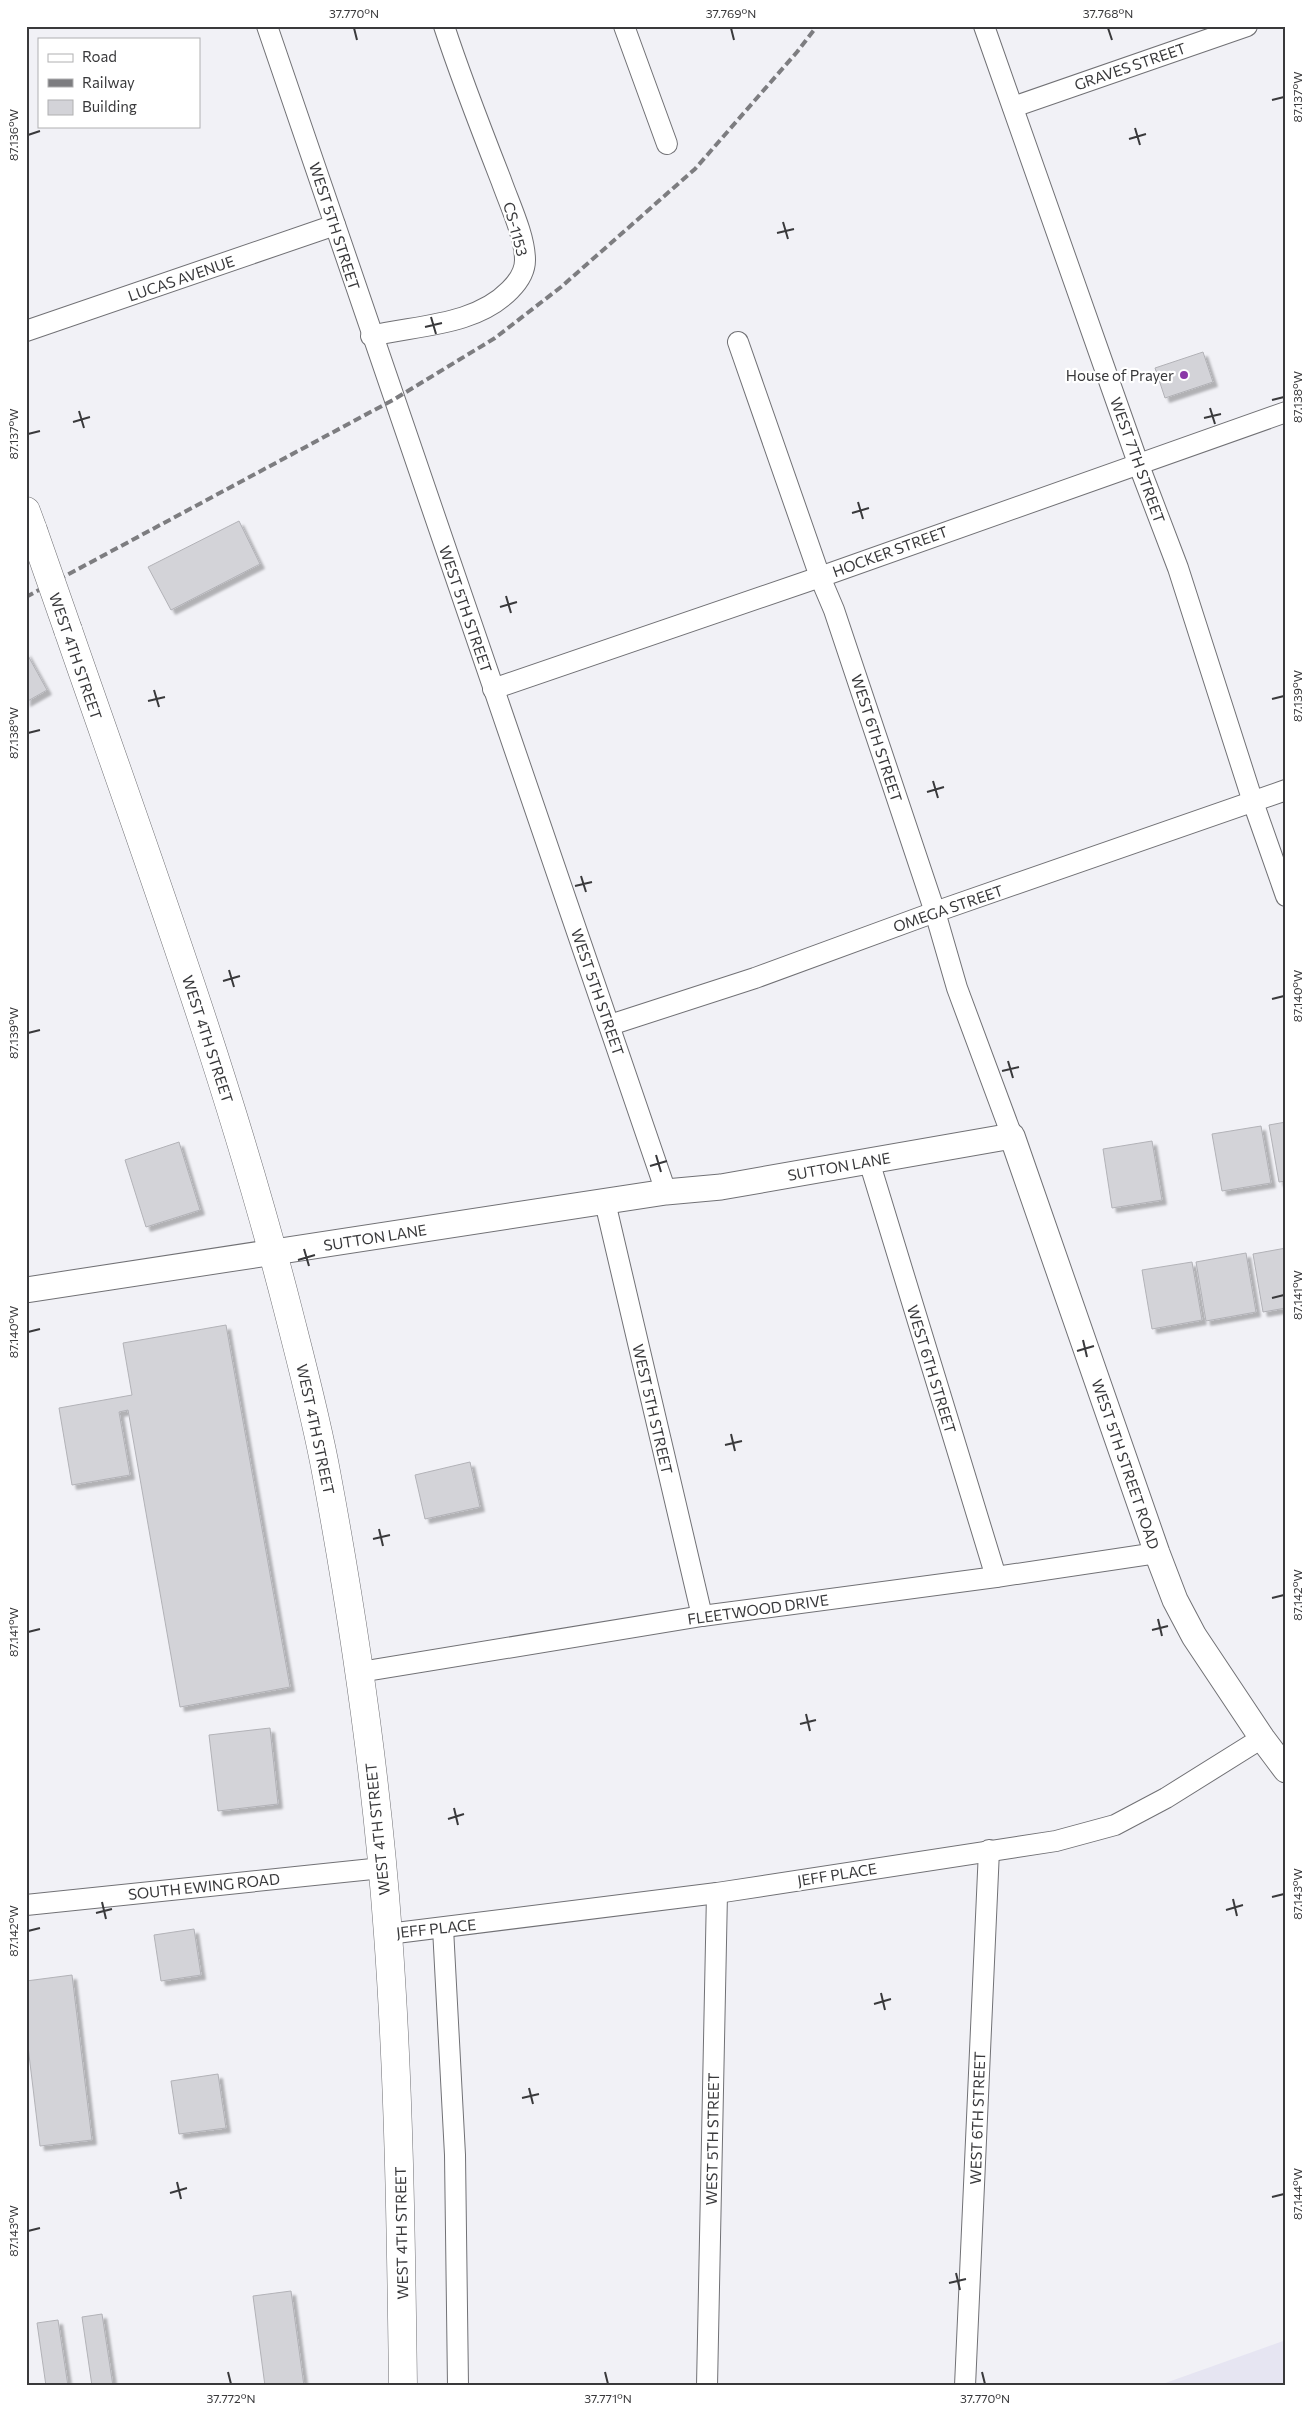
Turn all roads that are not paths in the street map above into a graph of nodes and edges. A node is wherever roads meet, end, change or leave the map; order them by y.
1 (267, 26) edge
2 (444, 26) edge
3 (624, 26) edge
4 (984, 26) edge
5 (1247, 26) edge
6 (1014, 107) junction
7 (667, 144) dead end
8 (335, 225) junction
9 (26, 331) edge
10 (371, 336) junction
11 (738, 342) dead end
12 (1286, 412) edge
13 (1138, 463) junction
14 (30, 521) edge
15 (820, 577) junction
16 (493, 689) junction
17 (1286, 790) edge
18 (1253, 802) junction
19 (1286, 896) edge
20 (935, 912) junction
21 (610, 1025) junction
22 (1012, 1136) junction
23 (869, 1161) junction
24 (666, 1192) junction
25 (605, 1202) junction
26 (273, 1252) junction
27 (26, 1290) edge
28 (1157, 1553) junction
29 (996, 1577) junction
30 (702, 1616) junction
31 (360, 1672) junction
32 (1262, 1738) junction
33 (1286, 1770) edge
34 (989, 1850) junction
35 (382, 1868) junction
36 (717, 1893) junction
37 (26, 1905) edge
38 (443, 1928) junction
39 (388, 1934) junction
40 (404, 2386) edge
41 (458, 2386) edge
42 (707, 2386) edge
43 (966, 2386) edge

1 - 8 street, WEST 5TH STREET
2 - 10 street, CS-1153
3 - 7 street
4 - 6 street, WEST 7TH STREET
5 - 6 street, GRAVES STREET
6 - 13 street, WEST 7TH STREET
8 - 9 street, LUCAS AVENUE
8 - 10 street, WEST 5TH STREET
10 - 16 street, WEST 5TH STREET
11 - 15 street, WEST 6TH STREET
12 - 13 street, HOCKER STREET
13 - 15 street, HOCKER STREET
13 - 18 street, WEST 7TH STREET
14 - 26 main road, WEST 4TH STREET, bridge
15 - 16 street, HOCKER STREET
15 - 20 street, WEST 6TH STREET
16 - 21 street, WEST 5TH STREET
17 - 18 street, OMEGA STREET
18 - 19 street, WEST 7TH STREET
18 - 20 street, OMEGA STREET
20 - 21 street, OMEGA STREET
20 - 22 street, WEST 6TH STREET
21 - 24 street, WEST 5TH STREET
22 - 23 street, SUTTON LANE
22 - 28 street, WEST 5TH STREET ROAD
23 - 24 street, SUTTON LANE
23 - 29 street, WEST 6TH STREET
24 - 25 street, SUTTON LANE
25 - 26 street, SUTTON LANE
25 - 30 street, WEST 5TH STREET
26 - 27 street, SUTTON LANE
26 - 31 main road, WEST 4TH STREET
28 - 29 street, FLEETWOOD DRIVE
28 - 32 street, WEST 5TH STREET ROAD
29 - 30 street, FLEETWOOD DRIVE
30 - 31 street, FLEETWOOD DRIVE
31 - 35 main road, WEST 4TH STREET
32 - 33 street, WEST 5TH STREET ROAD
32 - 34 street, JEFF PLACE
34 - 36 street, JEFF PLACE
34 - 43 street, WEST 6TH STREET
35 - 37 street, SOUTH EWING ROAD
35 - 39 main road, WEST 4TH STREET
36 - 38 street, JEFF PLACE
36 - 42 street, WEST 5TH STREET
38 - 39 street, JEFF PLACE
38 - 41 street
39 - 40 main road, WEST 4TH STREET

